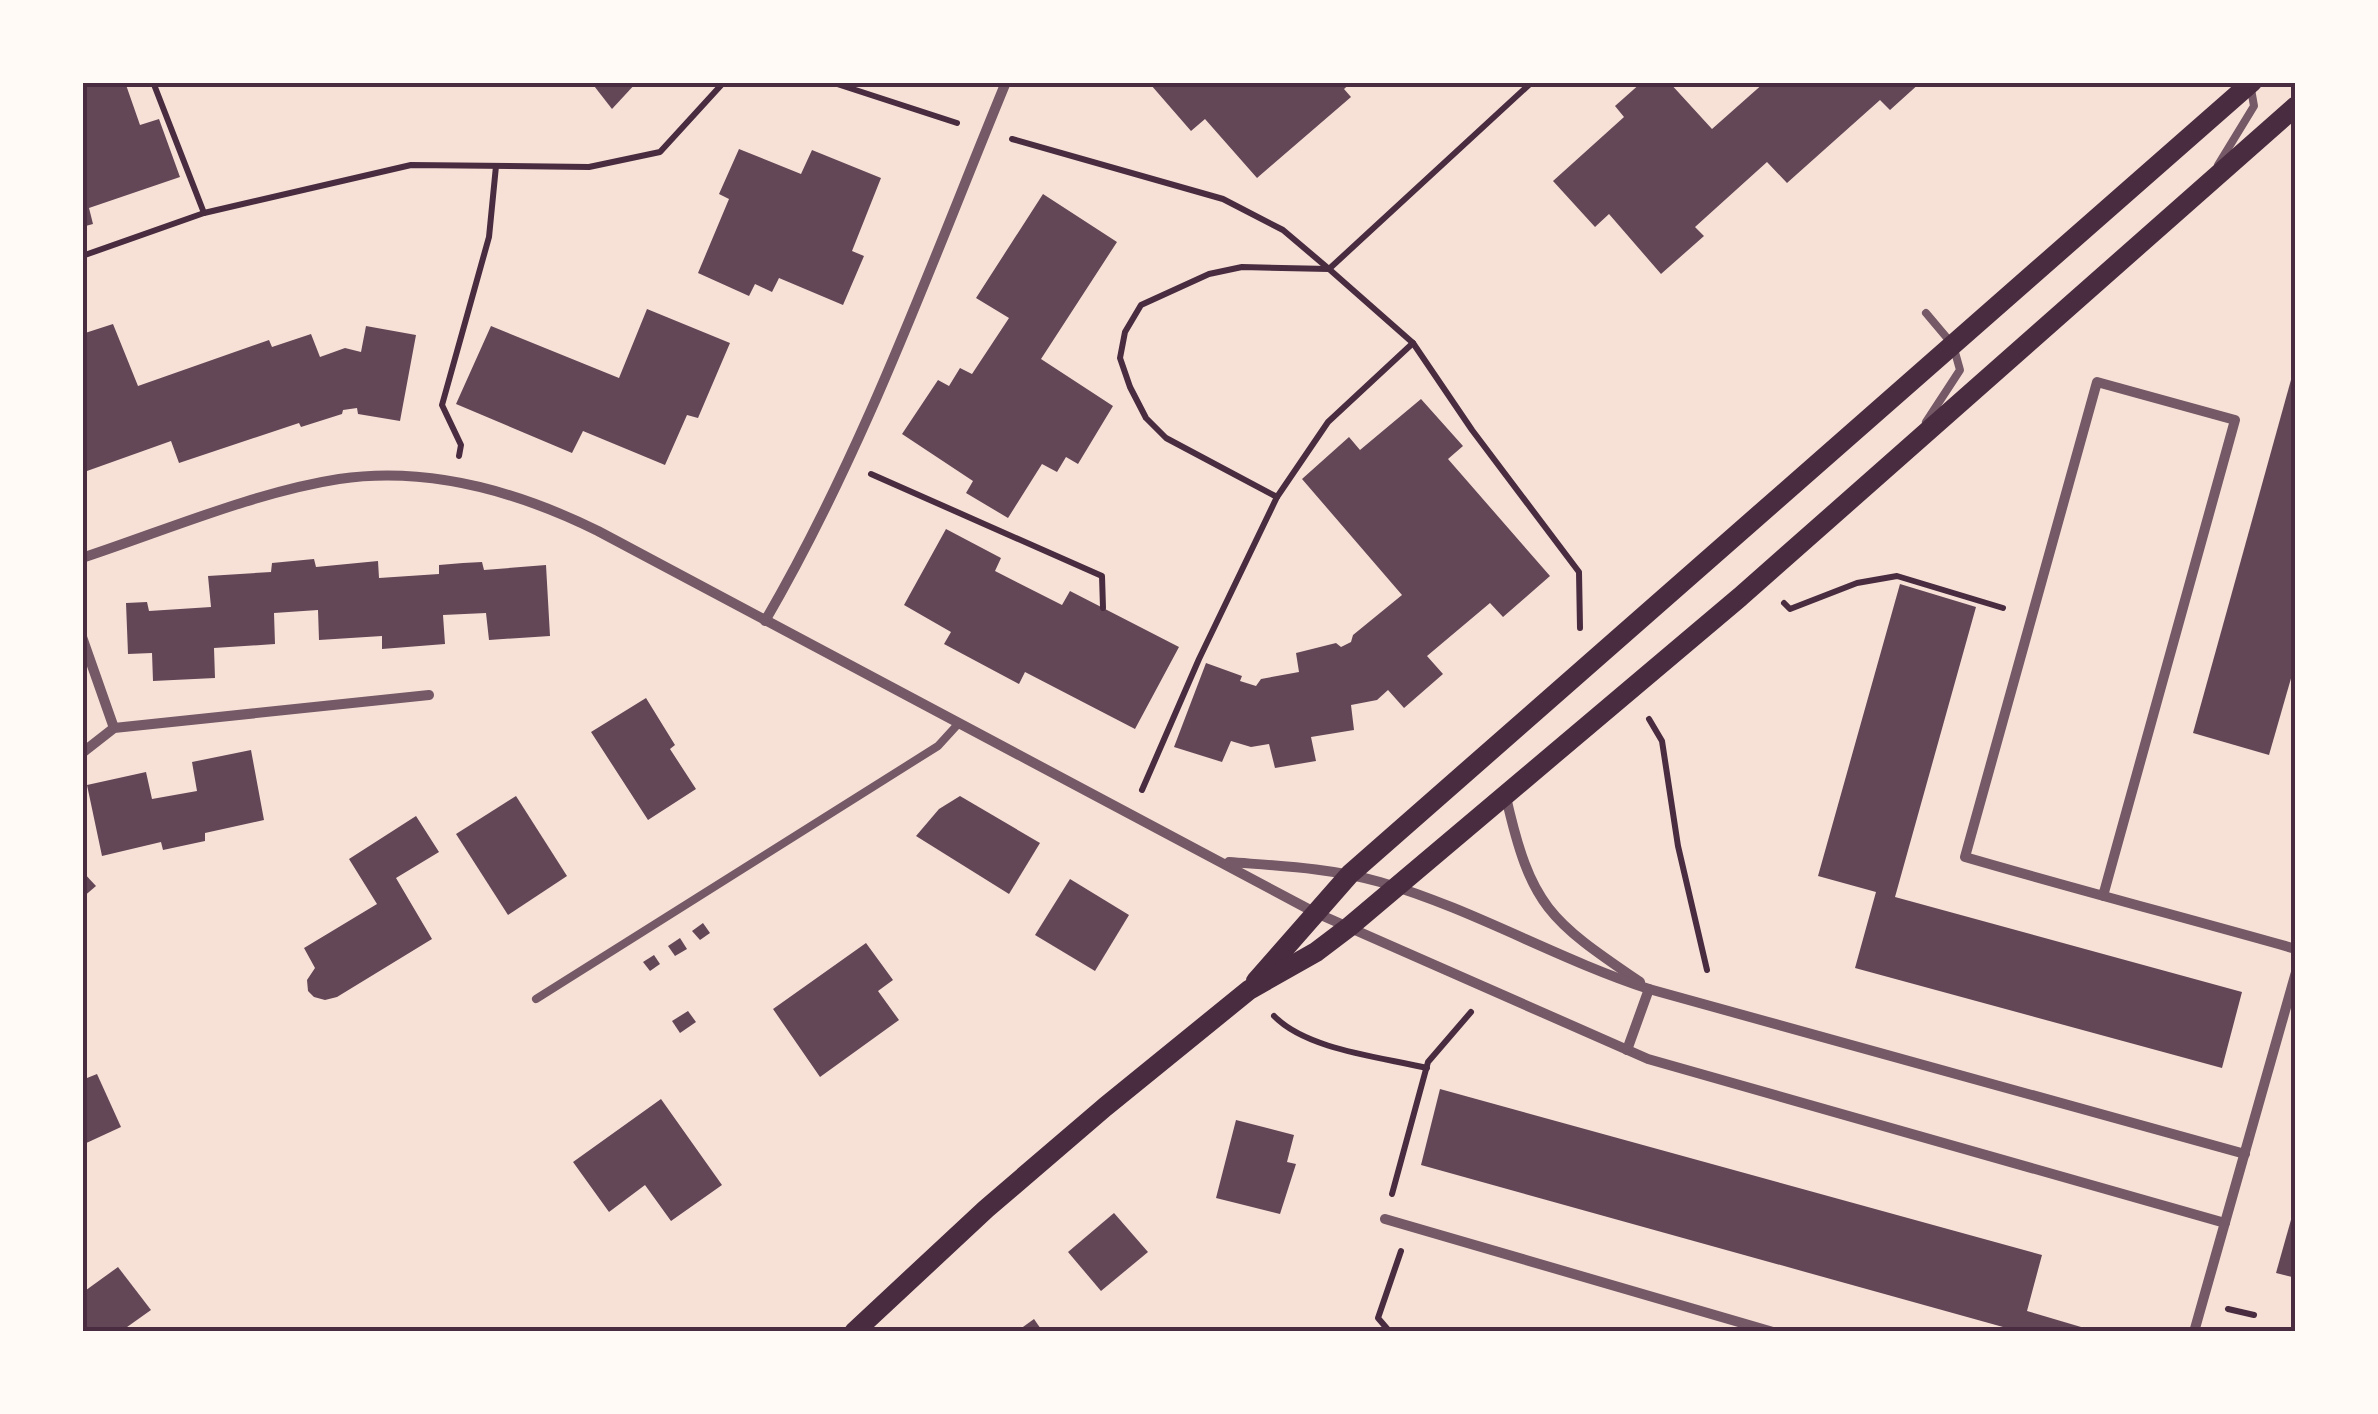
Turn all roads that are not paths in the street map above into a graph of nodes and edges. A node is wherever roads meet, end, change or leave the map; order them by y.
1 (1006, 82) edge
2 (2250, 83) edge
3 (2296, 106) edge
4 (2205, 186) junction
5 (1926, 312) dead end
6 (1953, 345) junction
7 (1909, 449) junction
8 (82, 558) edge
9 (766, 621) junction
10 (82, 636) edge
11 (429, 695) dead end
12 (958, 723) junction
13 (114, 728) junction
14 (82, 753) edge
15 (1506, 797) junction
16 (1223, 861) junction
17 (1350, 874) junction
18 (1398, 888) junction
19 (2102, 896) junction
20 (1314, 912) junction
21 (1350, 928) junction
22 (2296, 950) edge
23 (2296, 972) edge
24 (1649, 989) junction
25 (1248, 990) junction
26 (536, 1000) dead end
27 (1628, 1050) junction
28 (2245, 1154) junction
29 (1385, 1219) road end
30 (2225, 1222) junction
31 (854, 1332) edge
32 (1773, 1332) edge
33 (2194, 1332) edge

1 - 9 street
2 - 4 lane
2 - 6 main road
3 - 4 main road
4 - 7 main road
5 - 6 lane
6 - 7 lane
6 - 17 main road
7 - 15 main road
8 - 9 street
9 - 12 street
10 - 13 street
11 - 13 street
12 - 16 street
12 - 26 lane
13 - 14 street
15 - 18 main road
15 - 24 street
16 - 17 street
16 - 20 street
17 - 18 street
17 - 20 main road
18 - 21 main road
18 - 24 street
19 - 19 street
19 - 22 street
20 - 21 street
20 - 25 main road
21 - 25 main road
21 - 27 street
23 - 28 street
24 - 27 street
24 - 28 street
25 - 31 main road
27 - 30 street
28 - 30 street
29 - 32 street
30 - 33 street

